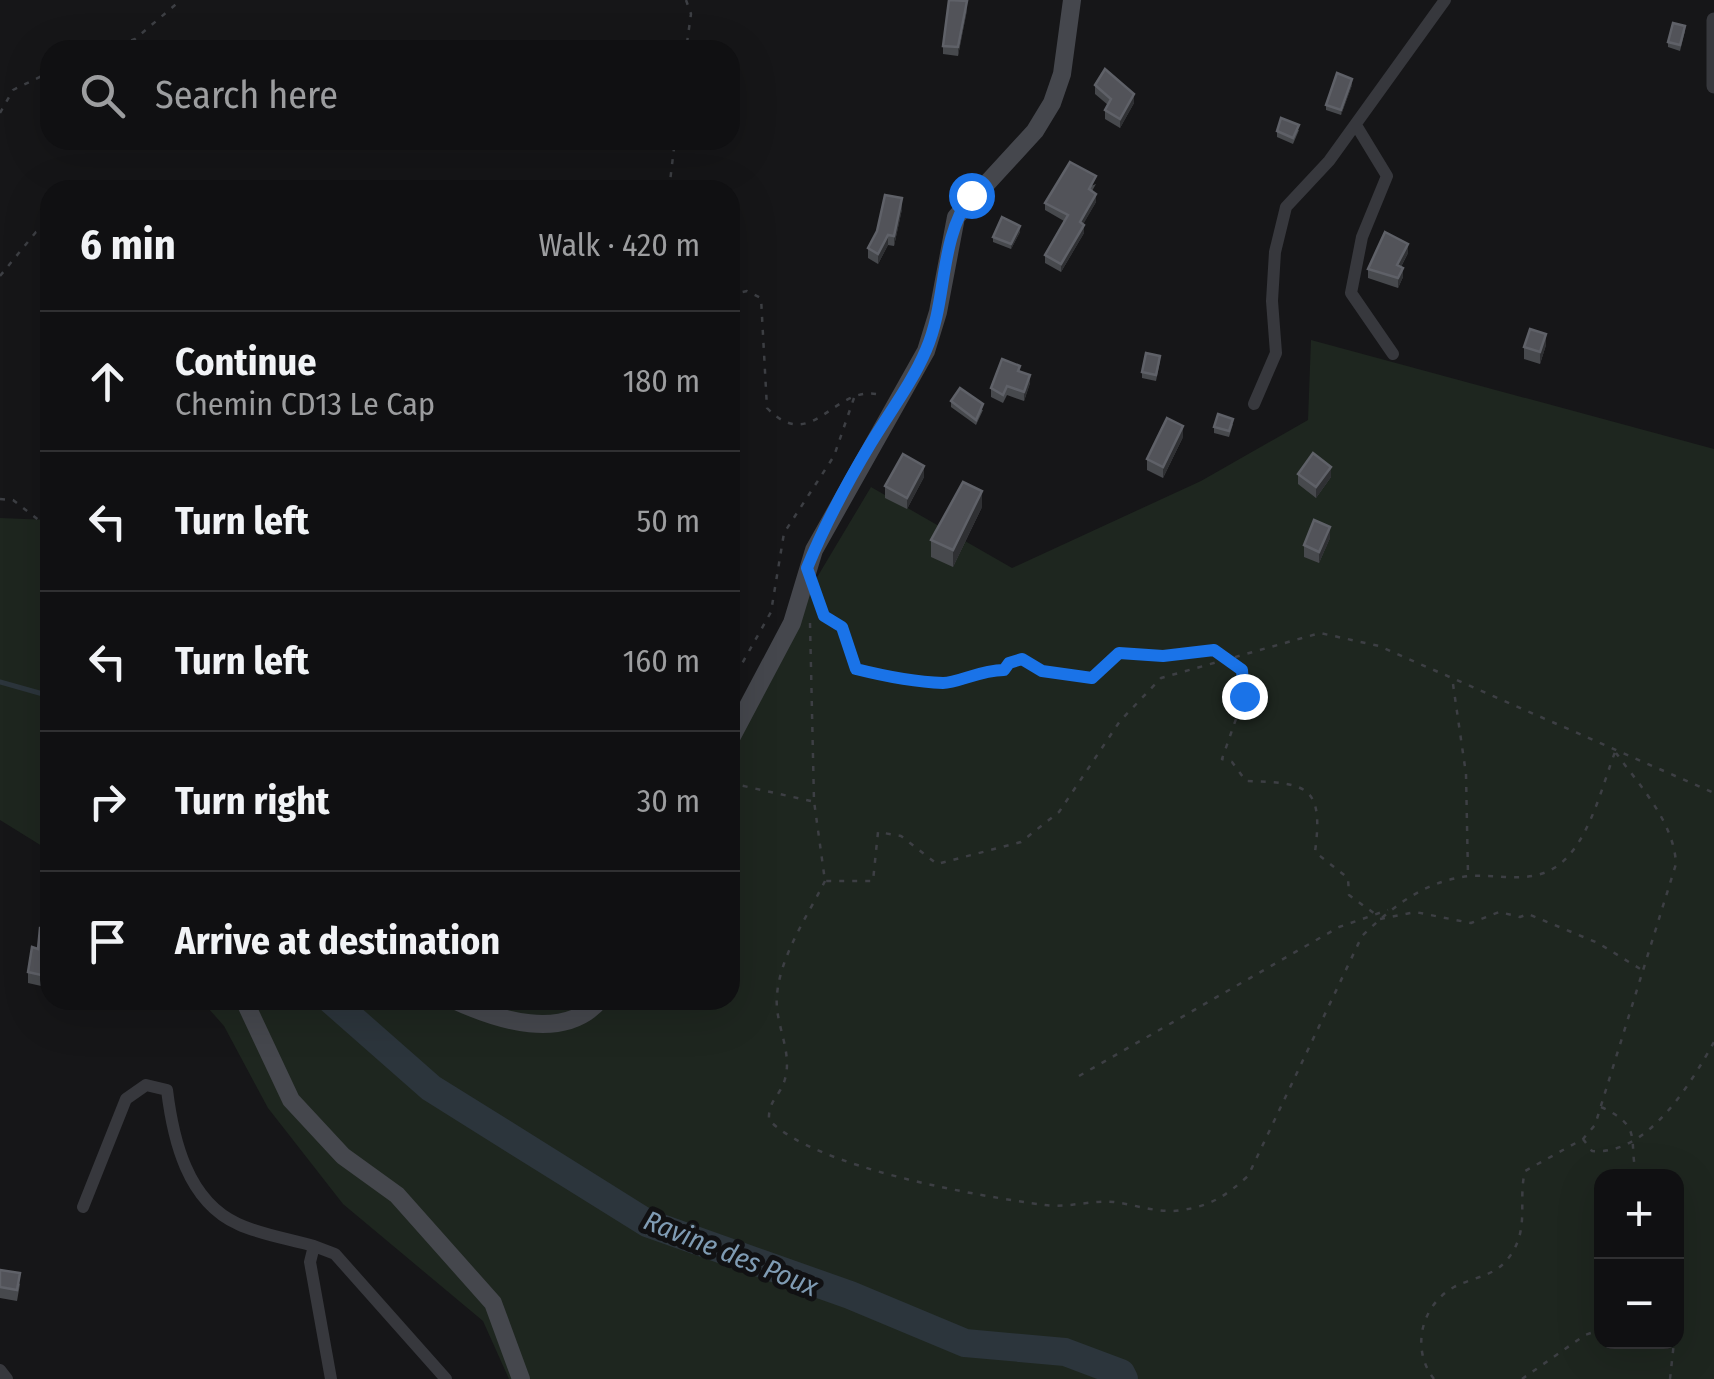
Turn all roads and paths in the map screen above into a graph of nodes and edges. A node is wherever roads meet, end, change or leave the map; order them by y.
1 (181, 0) edge
2 (686, 0) edge
3 (1072, 0) edge
4 (1446, 0) edge
5 (1714, 20) edge
6 (132, 40) edge
7 (687, 40) edge
8 (40, 77) edge
9 (1714, 86) edge
10 (0, 113) edge
11 (1356, 125) junction
12 (673, 150) edge
13 (671, 180) edge
14 (40, 232) edge
15 (0, 276) edge
16 (740, 292) edge
17 (1393, 354) dead end
18 (854, 398) junction
19 (898, 401) junction
20 (1254, 404) dead end
21 (0, 499) edge
22 (40, 521) edge
23 (815, 596) dead end
24 (796, 614) junction
25 (1223, 660) junction
26 (740, 667) edge
27 (1452, 681) junction
28 (740, 721) edge
29 (1615, 752) junction
30 (740, 784) edge
31 (1714, 793) edge
32 (814, 801) junction
33 (1468, 876) junction
34 (825, 881) junction
35 (1390, 909) junction
36 (1375, 914) junction
37 (1379, 919) junction
38 (1643, 971) junction
39 (249, 1010) edge
40 (488, 1010) edge
41 (584, 1010) edge
42 (1714, 1042) edge
43 (1079, 1076) dead end
44 (1600, 1106) junction
45 (1583, 1139) junction
46 (1636, 1140) junction
47 (1637, 1169) edge
48 (83, 1207) dead end
49 (314, 1246) junction
50 (1594, 1335) edge
51 (1673, 1349) edge
52 (0, 1370) edge
53 (7, 1379) edge
54 (331, 1379) edge
55 (446, 1379) edge
56 (522, 1379) edge
57 (1434, 1379) edge
58 (1522, 1379) edge
59 (1670, 1379) edge

1 - 6 path
2 - 7 path
3 - 19 main road
4 - 11 street
5 - 9 street
8 - 10 path
11 - 17 street
11 - 20 street
12 - 13 path
14 - 15 path
16 - 18 path
18 - 19 path
18 - 26 path
19 - 24 main road
21 - 22 path
23 - 25 path
24 - 28 main road
24 - 32 path
25 - 27 path
25 - 34 path
25 - 36 path
27 - 29 path
27 - 33 path
29 - 31 path
29 - 33 path
29 - 38 path
30 - 32 path
32 - 34 path
33 - 35 path
34 - 37 path
35 - 36 path
35 - 37 path
36 - 43 path
37 - 38 path
38 - 44 path
39 - 56 main road
40 - 41 main road
42 - 46 path
44 - 45 path
44 - 46 path
45 - 46 path
45 - 57 path
46 - 47 path
48 - 49 street
49 - 54 street
49 - 55 street
50 - 58 path
51 - 59 path
52 - 53 street

